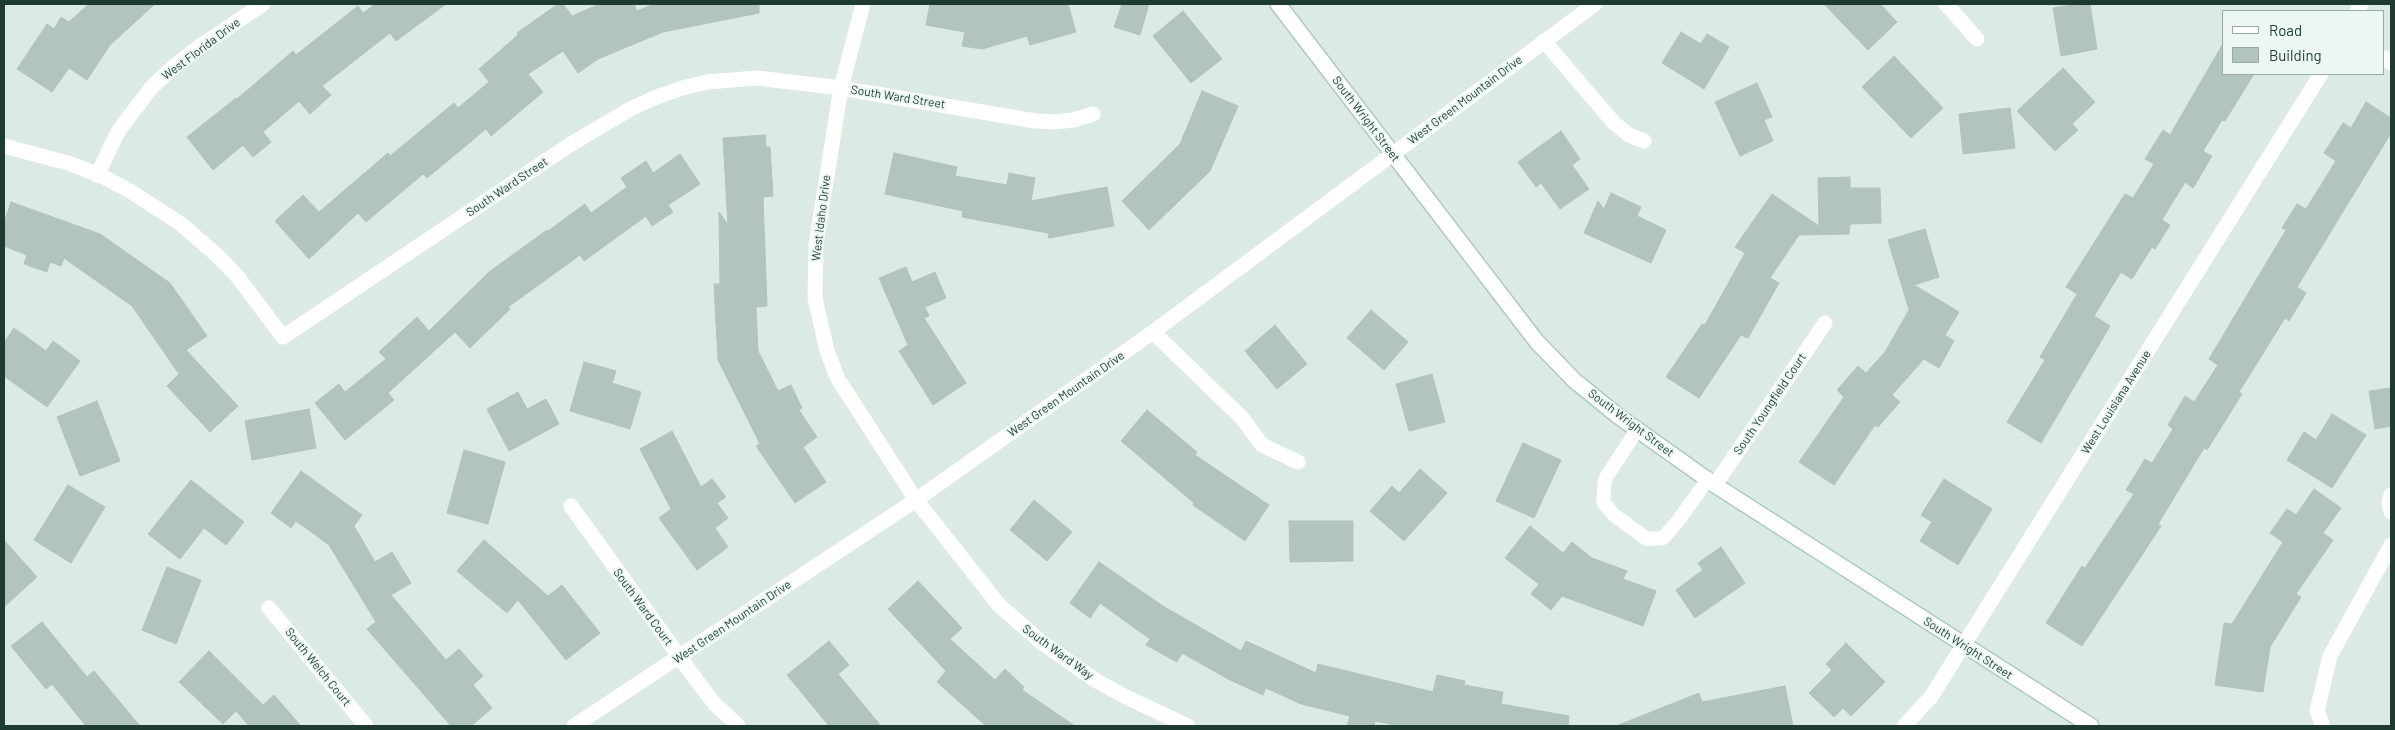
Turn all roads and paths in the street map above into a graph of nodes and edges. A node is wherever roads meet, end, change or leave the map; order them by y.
1 (263, 4) edge
2 (863, 4) edge
3 (1278, 4) edge
4 (1595, 4) edge
5 (1946, 4) edge
6 (1977, 39) dead end
7 (1544, 41) junction
8 (2320, 75) edge
9 (841, 88) junction
10 (1093, 114) dead end
11 (1644, 141) dead end
12 (4, 146) edge
13 (1392, 153) junction
14 (98, 175) junction
15 (1825, 322) dead end
16 (1153, 332) junction
17 (1637, 430) junction
18 (1298, 462) dead end
19 (1711, 482) junction
20 (2391, 495) edge
21 (916, 500) junction
22 (571, 506) dead end
23 (2391, 512) edge
24 (2391, 545) edge
25 (269, 608) dead end
26 (1964, 645) junction
27 (679, 657) junction
28 (366, 726) edge
29 (574, 726) edge
30 (738, 726) edge
31 (1188, 726) edge
32 (1904, 726) edge
33 (2091, 726) edge
34 (2323, 726) edge

1 - 14 street, West Florida Drive
2 - 9 street, West Idaho Drive
3 - 13 street, South Wright Street
4 - 7 street, West Green Mountain Drive
5 - 6 street
7 - 11 street
7 - 13 street, West Green Mountain Drive
8 - 26 street, West Louisiana Avenue
9 - 10 street, South Ward Street
9 - 14 street, South Ward Street
9 - 21 street, West Idaho Drive
12 - 14 street, South Ward Street
13 - 16 street, West Green Mountain Drive
13 - 17 street, South Wright Street
15 - 19 street, South Youngfield Court
16 - 18 street
16 - 21 street, West Green Mountain Drive
17 - 19 street, South Wright Street
17 - 19 lane
19 - 26 street, South Wright Street
20 - 23 street
21 - 27 street, West Green Mountain Drive
21 - 31 street, South Ward Way
22 - 27 street, South Ward Court
24 - 34 street
25 - 28 street, South Welch Court
26 - 32 street, West Louisiana Avenue
26 - 33 street, South Wright Street
27 - 29 street, West Green Mountain Drive
27 - 30 street, South Ward Court

